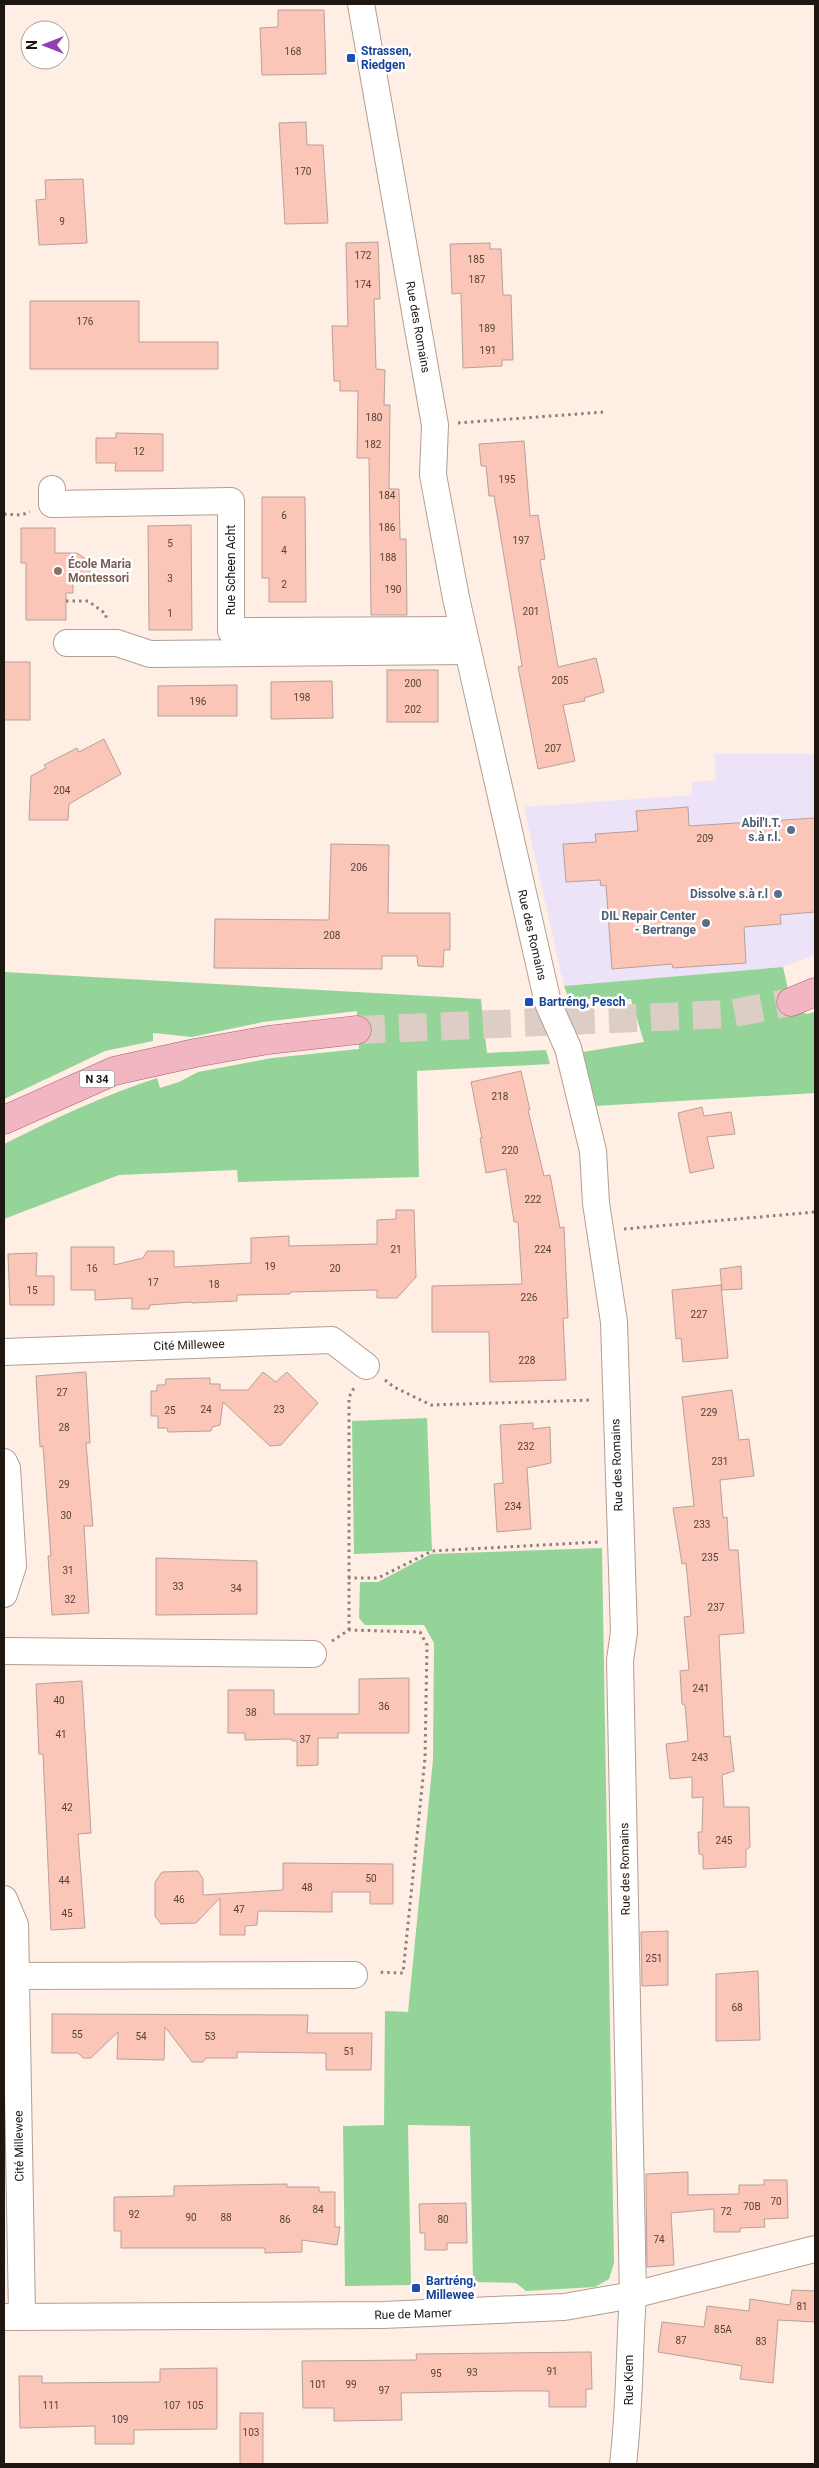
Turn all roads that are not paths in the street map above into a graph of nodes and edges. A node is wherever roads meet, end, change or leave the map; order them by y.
1 (361, 4) edge
2 (52, 489) dead end
3 (466, 640) junction
4 (67, 643) dead end
5 (357, 1030) tunnel mouth
6 (4, 1120) edge
7 (4, 1352) edge
8 (366, 1366) road end
9 (4, 1462) edge
10 (4, 1594) edge
11 (4, 1652) edge
12 (313, 1654) road end
13 (4, 1899) edge
14 (354, 1975) road end
15 (10, 1976) edge
16 (815, 2248) edge
17 (633, 2295) junction
18 (13, 2316) edge
19 (624, 2464) edge

1 - 3 street, Rue des Romains
2 - 3 street, Rue Scheen Acht
3 - 4 street
3 - 17 street, Rue des Romains
5 - 6 main road, N 34
7 - 8 street, Cité Millewee
9 - 10 street
11 - 12 street
13 - 15 street, Cité Millewee
14 - 15 street
15 - 18 street, Cité Millewee
16 - 17 street, Rue de Mamer
17 - 18 street, Rue de Mamer
17 - 19 street, Rue Kiem

